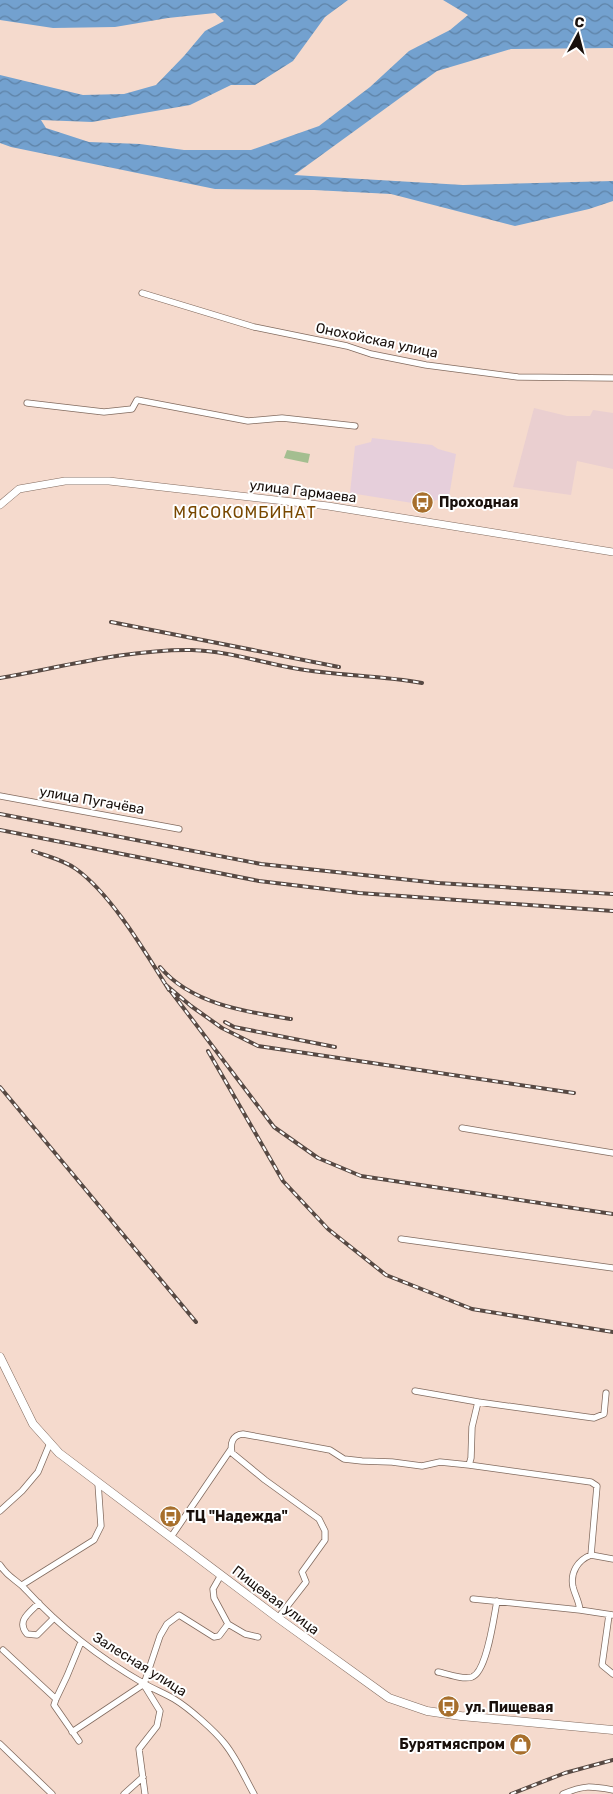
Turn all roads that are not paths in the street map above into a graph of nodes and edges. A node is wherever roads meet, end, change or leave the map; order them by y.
1 (142, 293) dead end
2 (613, 378) edge
3 (27, 403) dead end
4 (355, 426) dead end
5 (0, 505) edge
6 (613, 552) edge
7 (0, 796) edge
8 (179, 829) dead end
9 (462, 1128) dead end
10 (613, 1153) edge
11 (401, 1239) dead end
12 (613, 1268) edge
13 (0, 1357) edge
14 (415, 1391) dead end
15 (606, 1394) dead end
16 (478, 1402) junction
17 (50, 1443) junction
18 (231, 1449) junction
19 (469, 1465) junction
20 (98, 1483) junction
21 (0, 1511) edge
22 (171, 1537) junction
23 (591, 1555) junction
24 (613, 1559) edge
25 (0, 1565) edge
26 (221, 1575) junction
27 (22, 1585) junction
28 (473, 1599) dead end
29 (497, 1601) junction
30 (39, 1603) junction
31 (580, 1610) junction
32 (611, 1615) edge
33 (54, 1618) junction
34 (278, 1618) junction
35 (228, 1624) junction
36 (258, 1637) dead end
37 (81, 1642) junction
38 (3, 1650) dead end
39 (438, 1672) dead end
40 (613, 1674) edge
41 (144, 1684) junction
42 (56, 1698) junction
43 (613, 1730) edge
44 (72, 1732) junction
45 (79, 1741) dead end
46 (0, 1744) edge
47 (143, 1778) junction
48 (613, 1790) edge
49 (52, 1794) edge
50 (124, 1794) edge
51 (145, 1794) edge
52 (254, 1794) edge
53 (563, 1794) edge

1 - 2 street, Онохойская улица
3 - 4 street
5 - 6 street, улица Гармаева
7 - 8 street, улица Пугачёва
9 - 10 street
11 - 12 street
13 - 17 main road, Пищевая улица
14 - 16 street
15 - 16 street
16 - 19 street
17 - 20 main road, Пищевая улица
17 - 21 street
18 - 19 street
18 - 22 street
18 - 34 street
19 - 23 street
20 - 22 main road, Пищевая улица
20 - 27 street
22 - 26 main road, Пищевая улица
23 - 24 street
23 - 31 street
25 - 27 street, Залесная улица
26 - 34 main road, Пищевая улица
26 - 35 street
27 - 30 street, Залесная улица
28 - 29 street
29 - 31 street
29 - 39 street
30 - 33 street, Залесная улица
30 - 33 street
31 - 32 street
32 - 40 street
33 - 37 street, Залесная улица
34 - 43 main road, Пищевая улица
35 - 36 street
35 - 41 street
37 - 41 street, Залесная улица
37 - 42 street
38 - 42 street
41 - 44 street
41 - 47 street
41 - 52 street, Залесная улица
42 - 44 street
44 - 45 street
46 - 49 street
47 - 50 street
47 - 51 street
48 - 53 street

